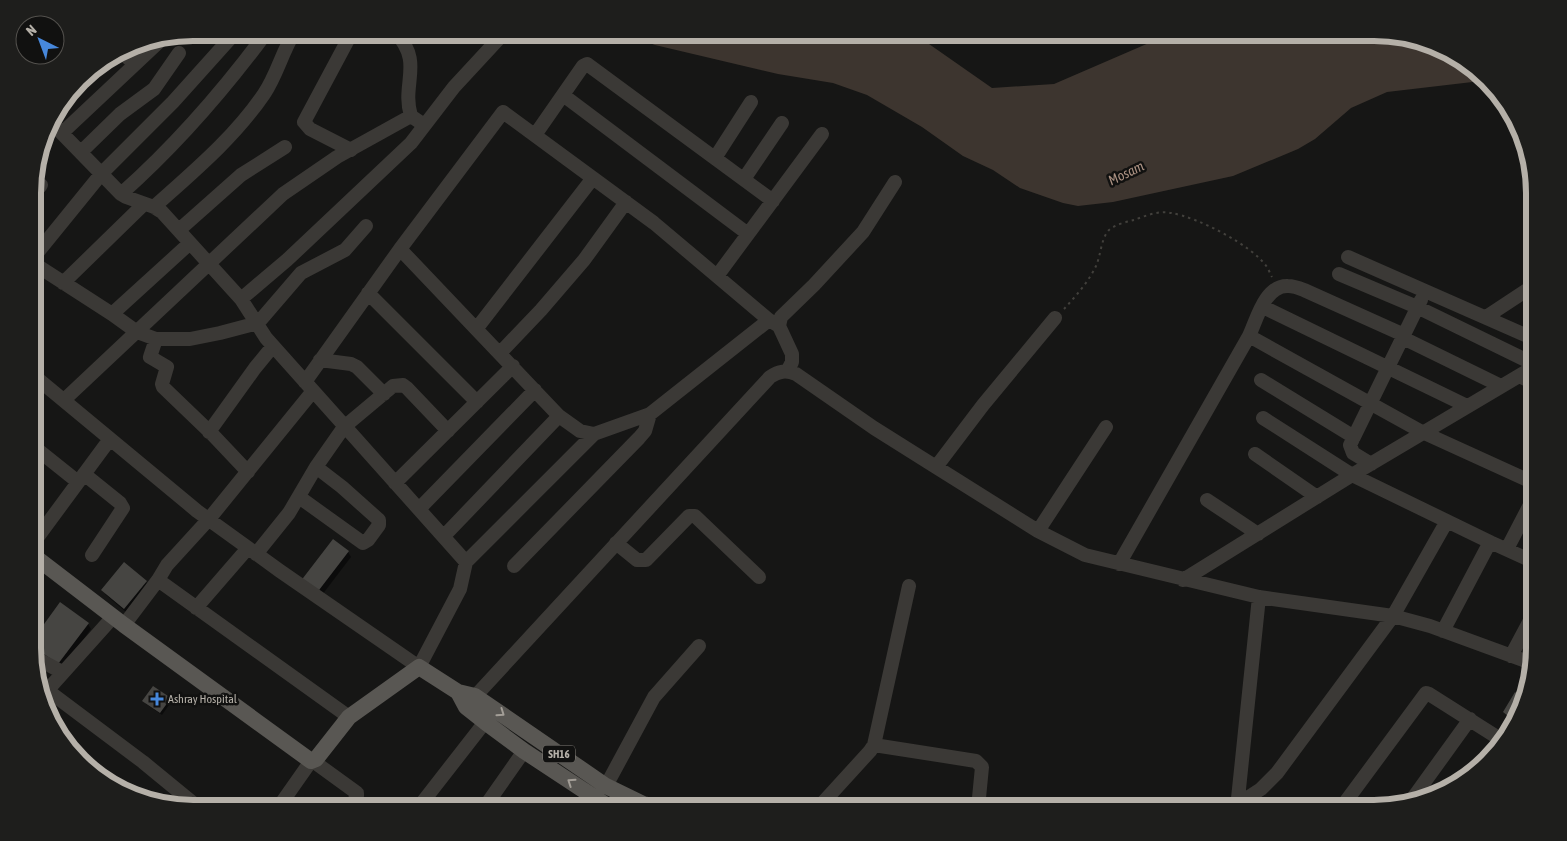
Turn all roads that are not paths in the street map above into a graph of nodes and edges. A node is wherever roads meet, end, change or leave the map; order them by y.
1 (225, 41) edge
2 (259, 41) edge
3 (290, 41) edge
4 (347, 41) edge
5 (402, 41) edge
6 (496, 41) edge
7 (154, 46) edge
8 (179, 53) dead end
9 (127, 57) edge
10 (134, 64) junction
11 (563, 95) junction
12 (751, 102) dead end
13 (411, 116) junction
14 (782, 122) dead end
15 (424, 125) junction
16 (56, 127) edge
17 (62, 133) junction
18 (822, 134) dead end
19 (535, 136) junction
20 (285, 147) dead end
21 (351, 150) junction
22 (81, 152) junction
23 (715, 158) junction
24 (102, 173) junction
25 (592, 178) junction
26 (744, 179) junction
27 (895, 182) dead end
28 (121, 194) junction
29 (773, 201) junction
30 (626, 202) junction
31 (149, 205) junction
32 (366, 226) dead end
33 (179, 230) junction
34 (748, 234) junction
35 (190, 243) junction
36 (42, 247) edge
37 (400, 249) junction
38 (1348, 257) dead end
39 (209, 264) junction
40 (42, 269) edge
41 (1339, 274) dead end
42 (716, 276) junction
43 (64, 283) junction
44 (1425, 290) junction
45 (368, 293) junction
46 (1526, 294) edge
47 (241, 299) junction
48 (1262, 307) junction
49 (1417, 307) junction
50 (112, 314) junction
51 (1486, 317) junction
52 (1055, 318) road end
53 (258, 323) junction
54 (774, 323) junction
55 (477, 328) junction
56 (138, 332) junction
57 (1526, 335) edge
58 (1249, 336) junction
59 (1404, 336) junction
60 (156, 339) junction
61 (273, 346) junction
62 (500, 353) junction
63 (320, 360) junction
64 (1526, 362) edge
65 (513, 366) junction
66 (1389, 368) junction
67 (788, 370) junction
68 (1526, 372) edge
69 (1520, 376) junction
70 (1526, 379) edge
71 (1261, 380) dead end
72 (42, 382) edge
73 (1501, 386) junction
74 (309, 387) junction
75 (535, 390) junction
76 (384, 394) junction
77 (64, 400) junction
78 (477, 402) junction
79 (1371, 404) junction
80 (1467, 406) junction
81 (650, 414) junction
82 (559, 416) junction
83 (1262, 418) dead end
84 (344, 427) junction
85 (1106, 427) dead end
86 (448, 431) junction
87 (209, 432) junction
88 (1422, 432) junction
89 (594, 434) junction
90 (1354, 437) junction
91 (110, 439) junction
92 (41, 452) edge
93 (1255, 454) dead end
94 (1371, 464) junction
95 (936, 467) junction
96 (316, 468) junction
97 (248, 472) junction
98 (1352, 475) junction
99 (81, 478) junction
100 (1526, 479) edge
101 (395, 483) junction
102 (299, 497) junction
103 (1317, 497) junction
104 (1207, 500) dead end
105 (419, 509) junction
106 (1526, 512) edge
107 (209, 520) junction
108 (1446, 521) junction
109 (1038, 531) junction
110 (1258, 534) junction
111 (444, 536) junction
112 (41, 541) edge
113 (1490, 542) junction
114 (616, 543) junction
115 (1506, 549) junction
116 (252, 551) junction
117 (92, 555) dead end
118 (1526, 558) edge
119 (41, 559) edge
120 (466, 562) junction
121 (1119, 564) junction
122 (514, 566) dead end
123 (759, 577) dead end
124 (158, 580) junction
125 (1183, 580) junction
126 (909, 586) dead end
127 (1259, 597) junction
128 (196, 608) junction
129 (1393, 616) junction
130 (118, 621) junction
131 (1526, 628) edge
132 (1443, 631) junction
133 (699, 646) dead end
134 (1511, 656) junction
135 (42, 661) edge
136 (1525, 661) edge
137 (419, 667) junction
138 (62, 672) junction
139 (47, 690) edge
140 (49, 695) edge
141 (470, 701) junction
142 (349, 717) junction
143 (1470, 719) junction
144 (485, 722) junction
145 (1496, 737) edge
146 (874, 745) junction
147 (524, 751) junction
148 (312, 761) junction
149 (606, 786) junction
150 (1416, 794) edge
151 (826, 799) edge
152 (979, 799) edge
153 (1238, 799) edge
154 (1247, 799) edge
155 (1348, 799) edge
156 (189, 800) edge
157 (284, 800) edge
158 (355, 800) edge
159 (424, 800) edge
160 (490, 800) edge
161 (596, 800) edge
162 (634, 800) edge

1 - 24 street
2 - 28 street
3 - 31 street
4 - 21 street
5 - 13 street
6 - 15 street
7 - 10 street
8 - 22 street
9 - 10 street
10 - 17 street
11 - 19 street
11 - 23 street
11 - 34 street
12 - 23 street
13 - 15 street
13 - 21 street
14 - 26 street
15 - 47 street
16 - 17 street
17 - 22 street
18 - 29 street
19 - 25 street
19 - 37 street
20 - 33 street
21 - 39 street
22 - 24 street
23 - 26 street
24 - 28 street
24 - 36 street
25 - 30 street
25 - 55 street
26 - 29 street
27 - 54 street
28 - 31 street
29 - 34 street
30 - 42 street
30 - 62 street
31 - 33 street
31 - 43 street
32 - 53 street
33 - 35 street
34 - 42 street
35 - 39 street
35 - 50 street
37 - 45 street
37 - 55 street
38 - 44 street
39 - 47 street
39 - 56 street
40 - 43 street
41 - 49 street
42 - 54 street
43 - 50 street
44 - 49 street
44 - 51 street
45 - 63 street
45 - 78 street
46 - 51 street
47 - 53 street
48 - 58 street
48 - 59 street
48 - 66 street
49 - 59 street
49 - 64 street
50 - 56 street
51 - 57 street
52 - 95 street
53 - 60 street
53 - 61 street
54 - 67 street
54 - 81 street
55 - 62 street
56 - 60 street
56 - 77 street
58 - 79 street
58 - 121 street
59 - 66 street
59 - 73 street
60 - 87 street
61 - 74 street
61 - 87 street
62 - 65 street
63 - 74 street
63 - 76 street
65 - 75 street
65 - 78 street
66 - 79 street
66 - 80 street
67 - 95 street
67 - 114 street
68 - 69 street
69 - 70 street
69 - 73 street
71 - 90 street
72 - 77 street
73 - 80 street
74 - 84 street
74 - 97 street
75 - 82 street
75 - 105 street
76 - 84 street
76 - 86 street
77 - 91 street
78 - 86 street
79 - 88 street
79 - 90 street
80 - 88 street
81 - 89 street
81 - 122 street
82 - 89 street
82 - 111 street
83 - 98 street
84 - 96 street
84 - 101 street
85 - 109 street
86 - 101 street
87 - 97 street
88 - 94 street
88 - 100 street
89 - 120 street
90 - 94 street
91 - 99 street
91 - 107 street
92 - 99 street
93 - 103 street
94 - 98 street
95 - 109 street
96 - 102 street
96 - 102 street
97 - 107 street
98 - 103 street
98 - 108 street
99 - 112 street
99 - 117 street
101 - 105 street
102 - 116 street
103 - 110 street
104 - 110 street
105 - 111 street
106 - 115 street
107 - 116 street
107 - 124 street
108 - 113 street
108 - 129 street
109 - 121 street
110 - 125 street
111 - 120 street
113 - 115 street
113 - 132 street
114 - 123 street
114 - 141 street
115 - 118 street
116 - 128 street
116 - 137 street
119 - 130 main road
120 - 137 street
121 - 125 street
124 - 128 street
124 - 130 street
125 - 127 street
126 - 146 street
127 - 129 street
127 - 153 street
128 - 142 street
129 - 132 street
129 - 154 street
130 - 138 street
130 - 148 main road
131 - 134 street
132 - 134 street
133 - 149 street
134 - 136 street
135 - 138 street
137 - 141 main road
137 - 142 main road
138 - 139 street
140 - 156 street
141 - 144 main road
141 -> 149 main road, SH16
142 - 148 main road
143 - 145 street
143 - 150 street
143 - 155 street
144 - 147 main road, SH16
144 - 159 street
146 - 151 street
146 - 152 street
147 - 160 street
161 -> 147 main road, SH16
148 - 157 street
148 - 158 street
149 - 162 main road, SH16

